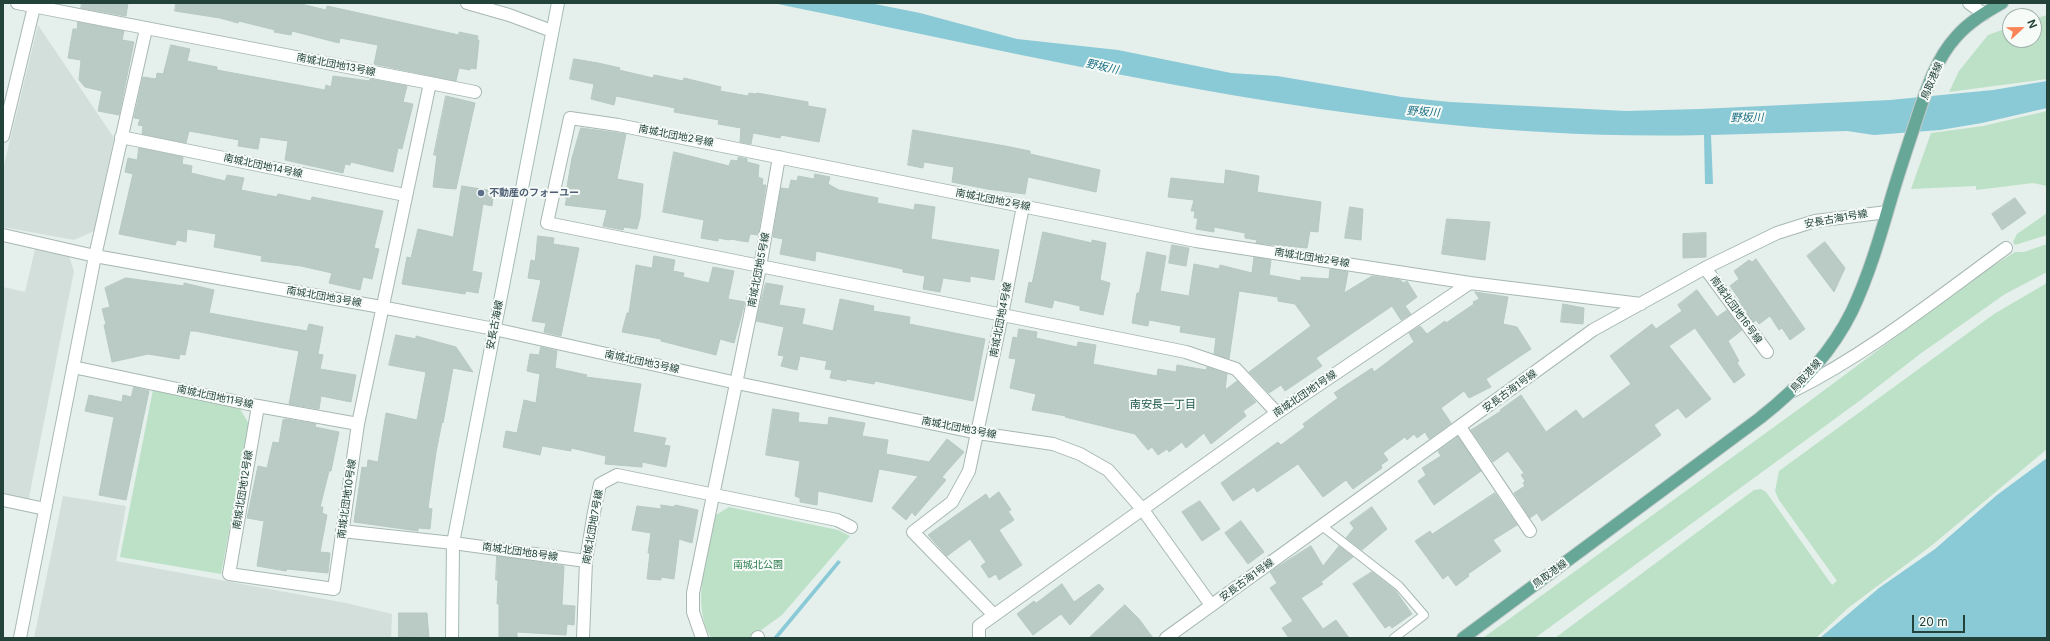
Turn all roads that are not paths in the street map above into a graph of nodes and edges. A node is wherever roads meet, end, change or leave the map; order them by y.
1 (17, 3) edge
2 (467, 3) edge
3 (1969, 3) edge
4 (2002, 3) edge
5 (34, 7) junction
6 (557, 9) edge
7 (1984, 14) junction
8 (146, 29) junction
9 (552, 31) junction
10 (430, 83) junction
11 (475, 92) dead end
12 (3, 136) edge
13 (121, 137) junction
14 (779, 157) junction
15 (405, 195) junction
16 (1023, 206) junction
17 (1887, 212) junction
18 (3, 235) edge
19 (2006, 248) dead end
20 (95, 256) junction
21 (760, 267) junction
22 (1706, 268) junction
23 (1470, 282) junction
24 (1641, 304) junction
25 (381, 307) junction
26 (1002, 315) junction
27 (494, 329) junction
28 (1767, 352) dead end
29 (73, 367) junction
30 (737, 383) junction
31 (1792, 391) junction
32 (258, 406) junction
33 (1277, 413) junction
34 (358, 424) junction
35 (1460, 426) junction
36 (978, 433) junction
37 (712, 496) junction
38 (3, 500) edge
39 (45, 509) junction
40 (1143, 510) junction
41 (1322, 526) junction
42 (851, 527) dead end
43 (1530, 530) dead end
44 (342, 531) junction
45 (453, 543) junction
46 (586, 561) junction
47 (230, 574) joint
48 (1211, 605) junction
49 (994, 615) junction
50 (20, 638) edge
51 (452, 638) edge
52 (583, 638) edge
53 (702, 638) edge
54 (979, 638) edge
55 (1166, 638) edge
56 (1394, 638) edge
57 (1463, 638) edge

1 - 5 street, 南城北団地13号線
2 - 9 street
3 - 7 street
4 - 7 main road, 鳥取港線
5 - 8 street, 南城北団地13号線
5 - 12 street
6 - 9 street, 安長古海線
7 - 17 main road, 鳥取港線
8 - 10 street, 南城北団地13号線
8 - 13 street
9 - 27 street, 安長古海線
10 - 11 street, 南城北団地13号線
10 - 15 street
13 - 15 street, 南城北団地14号線
13 - 20 street
14 - 16 street, 南城北団地2号線
14 - 21 street, 南城北団地5号線
14 - 21 street, 南城北団地2号線
15 - 25 street
16 - 23 street, 南城北団地2号線
16 - 26 street, 南城北団地4号線
17 - 22 street, 安長古海1号線
17 - 31 main road, 鳥取港線
18 - 20 street, 南城北団地3号線
19 - 31 street
20 - 25 street, 南城北団地3号線
20 - 29 street
21 - 26 street, 南城北団地2号線
21 - 30 street, 南城北団地5号線
22 - 24 street, 安長古海1号線
22 - 28 street, 南城北団地16号線
23 - 24 street, 南城北団地2号線
23 - 33 street, 南城北団地1号線
24 - 35 street, 安長古海1号線
25 - 27 street, 南城北団地3号線
25 - 34 street, 南城北団地10号線
26 - 33 street, 南城北団地2号線
26 - 36 street, 南城北団地4号線
27 - 30 street, 南城北団地3号線
27 - 45 street, 安長古海線
29 - 32 street, 南城北団地11号線
29 - 39 street
30 - 36 street, 南城北団地3号線
30 - 37 street
31 - 57 main road, 鳥取港線
32 - 34 street, 南城北団地11号線
32 - 47 street, 南城北団地12号線
33 - 40 street, 南城北団地1号線
34 - 44 street, 南城北団地10号線
35 - 41 street, 安長古海1号線
35 - 43 street
36 - 40 street, 南城北団地3号線
36 - 49 street, 南城北団地4号線
37 - 42 street, 南城北団地7号線
37 - 46 street, 南城北団地7号線
37 - 53 street
38 - 39 street
39 - 50 street
40 - 48 street, 南城北団地3号線
40 - 49 street, 南城北団地1号線
41 - 48 street, 安長古海1号線
41 - 56 lane
44 - 45 street, 南城北団地8号線
44 - 47 street, 南城北団地10号線
45 - 46 street, 南城北団地8号線
45 - 51 street, 安長古海線
46 - 52 street, 南城北団地7号線
48 - 55 street, 安長古海1号線
49 - 54 street, 南城北団地1号線

